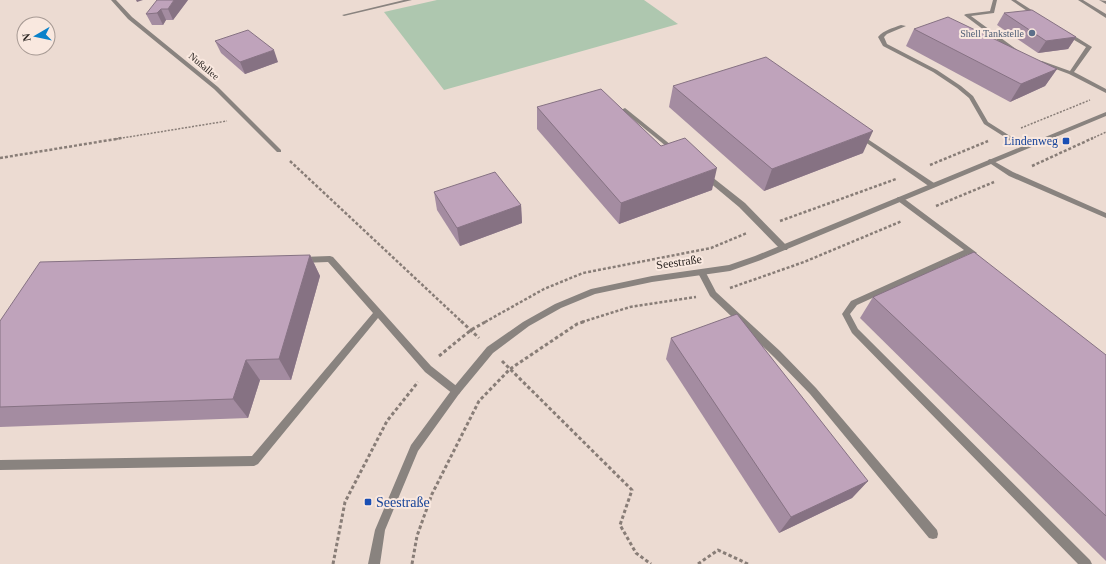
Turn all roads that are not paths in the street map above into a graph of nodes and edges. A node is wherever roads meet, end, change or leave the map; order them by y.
1 (113, 0) edge
2 (410, 0) edge
3 (995, 0) edge
4 (1013, 0) edge
5 (1080, 0) edge
6 (1101, 0) edge
7 (1106, 3) edge
8 (344, 15) dead end
9 (1106, 16) edge
10 (1044, 20) edge
11 (903, 26) dead end
12 (1057, 28) edge
13 (1025, 57) edge
14 (1031, 60) edge
15 (1071, 73) junction
16 (1106, 91) edge
17 (626, 110) edge
18 (1106, 114) edge
19 (855, 132) edge
20 (1024, 147) junction
21 (279, 151) road end
22 (681, 155) edge
23 (990, 161) junction
24 (699, 170) edge
25 (932, 185) junction
26 (900, 199) junction
27 (1106, 216) edge
28 (784, 248) junction
29 (969, 251) junction
30 (291, 260) edge
31 (982, 261) edge
32 (702, 273) junction
33 (378, 312) junction
34 (456, 391) junction
35 (0, 465) edge
36 (933, 534) dead end
37 (374, 564) edge
38 (1086, 564) edge

1 - 21 street, Nußallee
2 - 8 street
3 - 13 street
4 - 10 street
5 - 9 street
6 - 7 street
11 - 20 street
12 - 15 street
14 - 15 street
15 - 16 street
17 - 22 street
18 - 20 street, Seestraße
19 - 25 street
20 - 23 street, Seestraße
23 - 25 street, Seestraße
23 - 27 street
24 - 28 street
25 - 26 street, Seestraße
26 - 28 street, Seestraße
26 - 29 street
28 - 32 street, Seestraße
29 - 31 street
29 - 38 street
30 - 33 street
32 - 34 street, Seestraße
32 - 36 street
33 - 34 street
33 - 35 street
34 - 37 street, Seestraße

